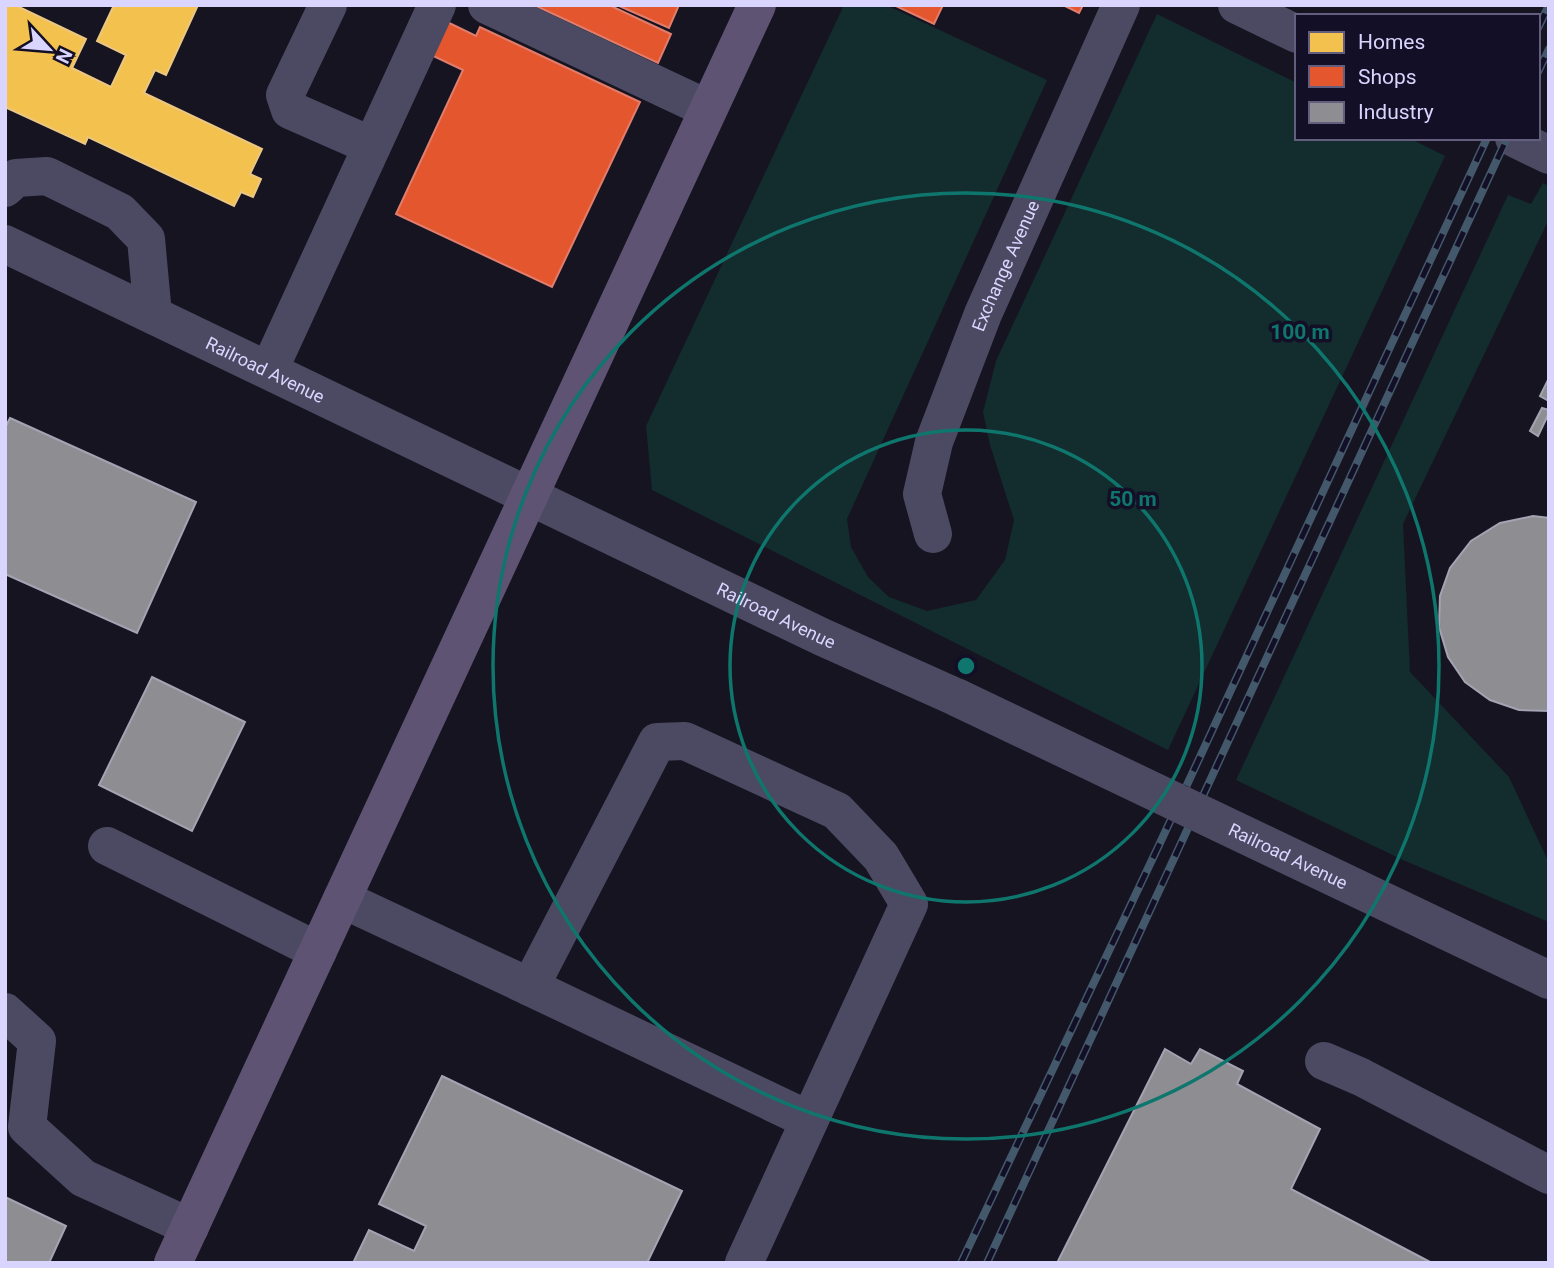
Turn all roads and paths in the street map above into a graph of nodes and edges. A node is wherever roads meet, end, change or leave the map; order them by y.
1 (328, 5) edge
2 (437, 5) edge
3 (487, 5) edge
4 (757, 5) edge
5 (1121, 5) edge
6 (1237, 5) edge
7 (1295, 33) edge
8 (708, 109) junction
9 (1518, 140) edge
10 (372, 146) junction
11 (1549, 155) edge
12 (5, 188) edge
13 (5, 244) edge
14 (153, 315) junction
15 (269, 370) junction
16 (529, 496) junction
17 (933, 534) dead end
18 (107, 846) dead end
19 (342, 899) junction
20 (318, 951) junction
21 (1549, 980) edge
22 (530, 986) junction
23 (5, 1012) edge
24 (1324, 1060) dead end
25 (809, 1120) junction
26 (1549, 1175) edge
27 (190, 1227) junction
28 (173, 1263) edge
29 (744, 1263) edge

1 - 10 street
2 - 10 street
3 - 8 street
4 - 8 main road
5 - 17 street, Exchange Avenue
6 - 7 street
8 - 16 main road
9 - 11 street
10 - 15 street
12 - 14 street
13 - 14 street, Railroad Avenue
14 - 15 street, Railroad Avenue
15 - 16 street, Railroad Avenue
16 - 19 main road
16 - 21 street, Railroad Avenue, bridge
18 - 20 street
19 - 20 main road
19 - 22 street
20 - 27 main road
22 - 25 street
22 - 25 street
23 - 27 street
24 - 26 street
25 - 29 street
27 - 28 main road

